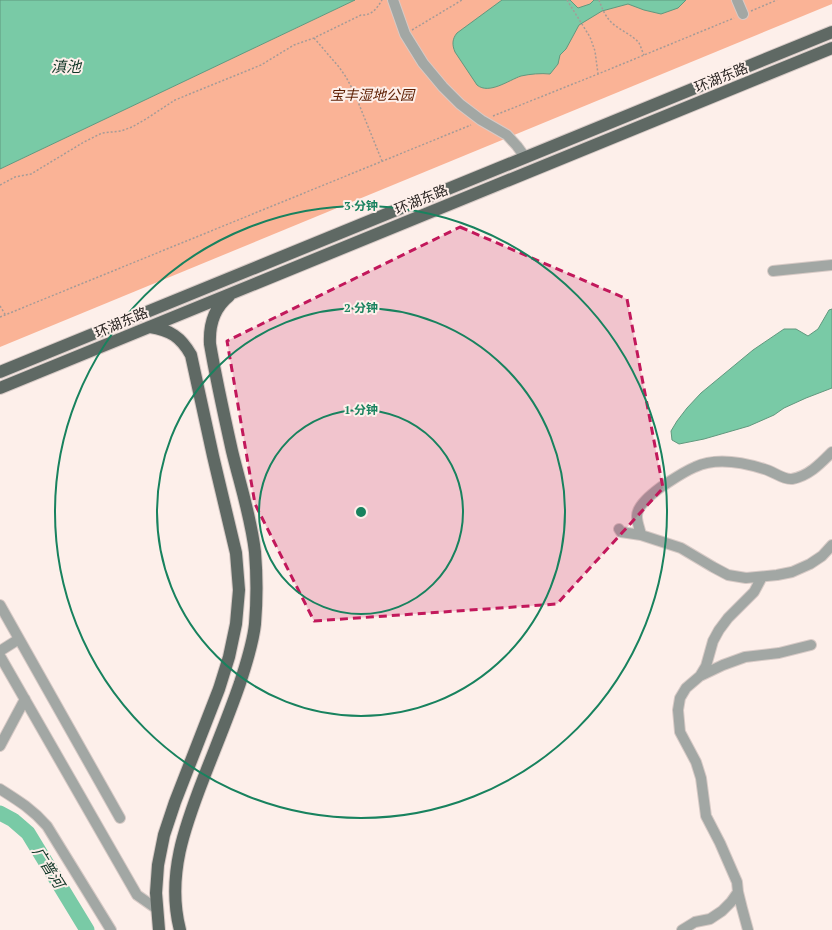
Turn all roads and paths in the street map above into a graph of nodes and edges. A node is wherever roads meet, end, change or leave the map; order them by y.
1 (382, 0) edge
2 (393, 0) edge
3 (462, 0) edge
4 (567, 0) edge
5 (599, 0) edge
6 (737, 0) edge
7 (777, 0) edge
8 (743, 14) junction
9 (832, 32) edge
10 (405, 34) junction
11 (314, 38) junction
12 (832, 48) edge
13 (644, 55) junction
14 (598, 74) junction
15 (481, 120) junction
16 (525, 157) junction
17 (382, 161) junction
18 (0, 185) edge
19 (832, 265) edge
20 (773, 271) dead end
21 (231, 294) junction
22 (0, 306) edge
23 (5, 314) junction
24 (0, 317) edge
25 (150, 327) junction
26 (0, 372) edge
27 (0, 388) edge
28 (832, 452) edge
29 (618, 530) dead end
30 (641, 535) junction
31 (832, 545) edge
32 (762, 577) junction
33 (0, 605) edge
34 (19, 639) junction
35 (811, 645) dead end
36 (0, 651) edge
37 (0, 656) edge
38 (700, 676) junction
39 (25, 699) junction
40 (0, 746) edge
41 (0, 789) edge
42 (120, 818) dead end
43 (738, 892) junction
44 (157, 909) junction
45 (111, 930) edge
46 (159, 930) edge
47 (180, 930) edge
48 (682, 930) edge
49 (748, 930) edge

1 - 11 path
2 - 10 street
3 - 10 path
4 - 14 path
5 - 13 path
6 - 8 street
7 - 8 path
8 - 13 path
9 - 16 main road, 环湖东路
10 - 15 street
11 - 17 path
11 - 18 path
12 - 21 main road, 环湖东路
13 - 14 path
14 - 15 path
15 - 16 street
15 - 17 path
16 - 26 main road, 环湖东路
17 - 23 path
19 - 20 street
21 - 25 main road, 环湖东路
21 - 47 main road
22 - 23 path
23 - 24 path
25 - 27 main road, 环湖东路
25 - 44 main road
28 - 30 street
29 - 30 street
30 - 32 street
31 - 32 street
32 - 38 street
33 - 34 street
34 - 36 street
34 - 42 street
35 - 38 street
37 - 39 street
38 - 43 street
39 - 40 street
39 - 44 street
41 - 45 street
43 - 48 street
43 - 49 street
44 - 46 main road

